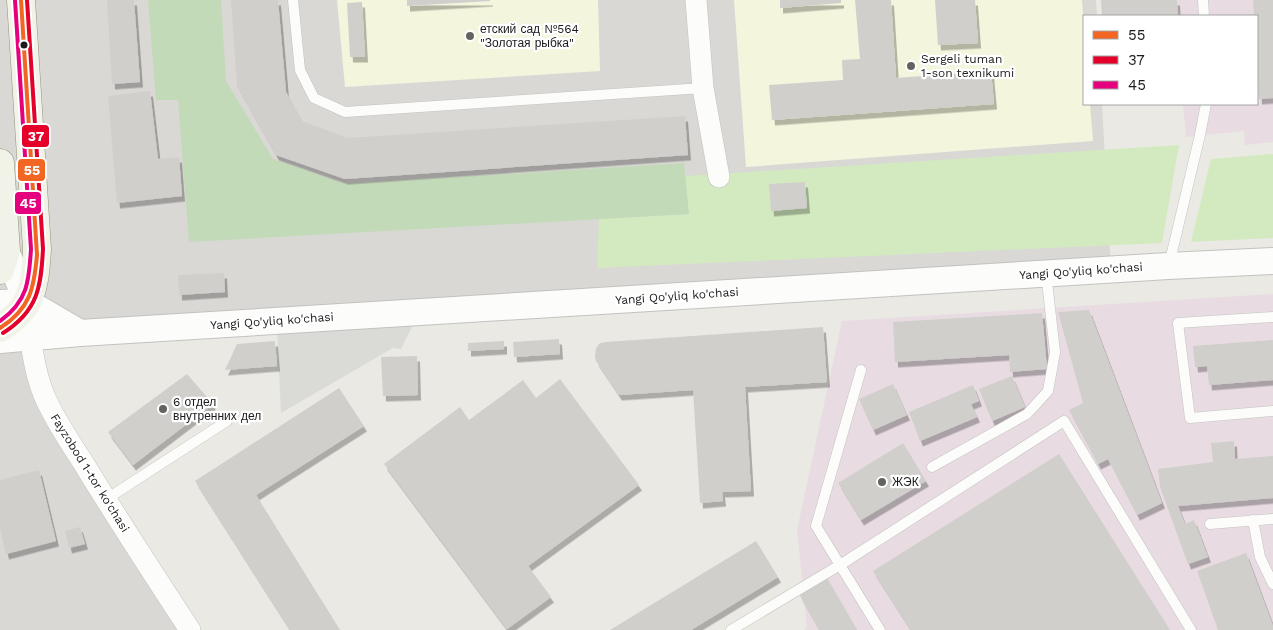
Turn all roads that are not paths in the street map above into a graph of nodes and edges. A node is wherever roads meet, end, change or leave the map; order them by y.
1 (21, 0) edge
2 (293, 0) edge
3 (696, 0) edge
4 (1202, 0) edge
5 (1204, 15) edge
6 (702, 88) junction
7 (1206, 105) edge
8 (0, 163) edge
9 (719, 177) dead end
10 (3, 260) edge
11 (1273, 261) edge
12 (1168, 266) junction
13 (1046, 273) junction
14 (27, 302) junction
15 (0, 303) edge
16 (1273, 317) edge
17 (0, 328) edge
18 (80, 333) junction
19 (30, 338) junction
20 (0, 340) edge
21 (861, 370) dead end
22 (1273, 411) edge
23 (227, 422) dead end
24 (932, 466) dead end
25 (105, 500) junction
26 (1273, 519) edge
27 (1253, 520) junction
28 (1210, 524) dead end
29 (840, 565) junction
30 (1273, 584) edge
31 (190, 630) edge
32 (731, 630) edge
33 (880, 630) edge
34 (1191, 630) edge

1 - 14 main road
2 - 6 lane
3 - 6 street
4 - 5 lane
6 - 9 street
7 - 12 lane
8 - 10 main road
10 - 14 street
11 - 12 street, Yangi Qo'yliq ko'chasi
12 - 13 street, Yangi Qo'yliq ko'chasi
13 - 18 street, Yangi Qo'yliq ko'chasi
13 - 24 lane
14 - 15 street
14 - 17 main road
14 - 18 street
14 - 19 street, Fayzobod 1-tor ko'chasi
16 - 22 lane
18 - 19 street, Yangi Qo'yliq ko'chasi
19 - 20 street, Yangi Qo'yliq ko'chasi
19 - 25 street, Fayzobod 1-tor ko'chasi
21 - 29 lane
23 - 25 lane
25 - 31 street, Fayzobod 1-tor ko'chasi
26 - 27 lane
27 - 28 lane
27 - 30 lane
29 - 32 lane
29 - 33 lane
29 - 34 lane

